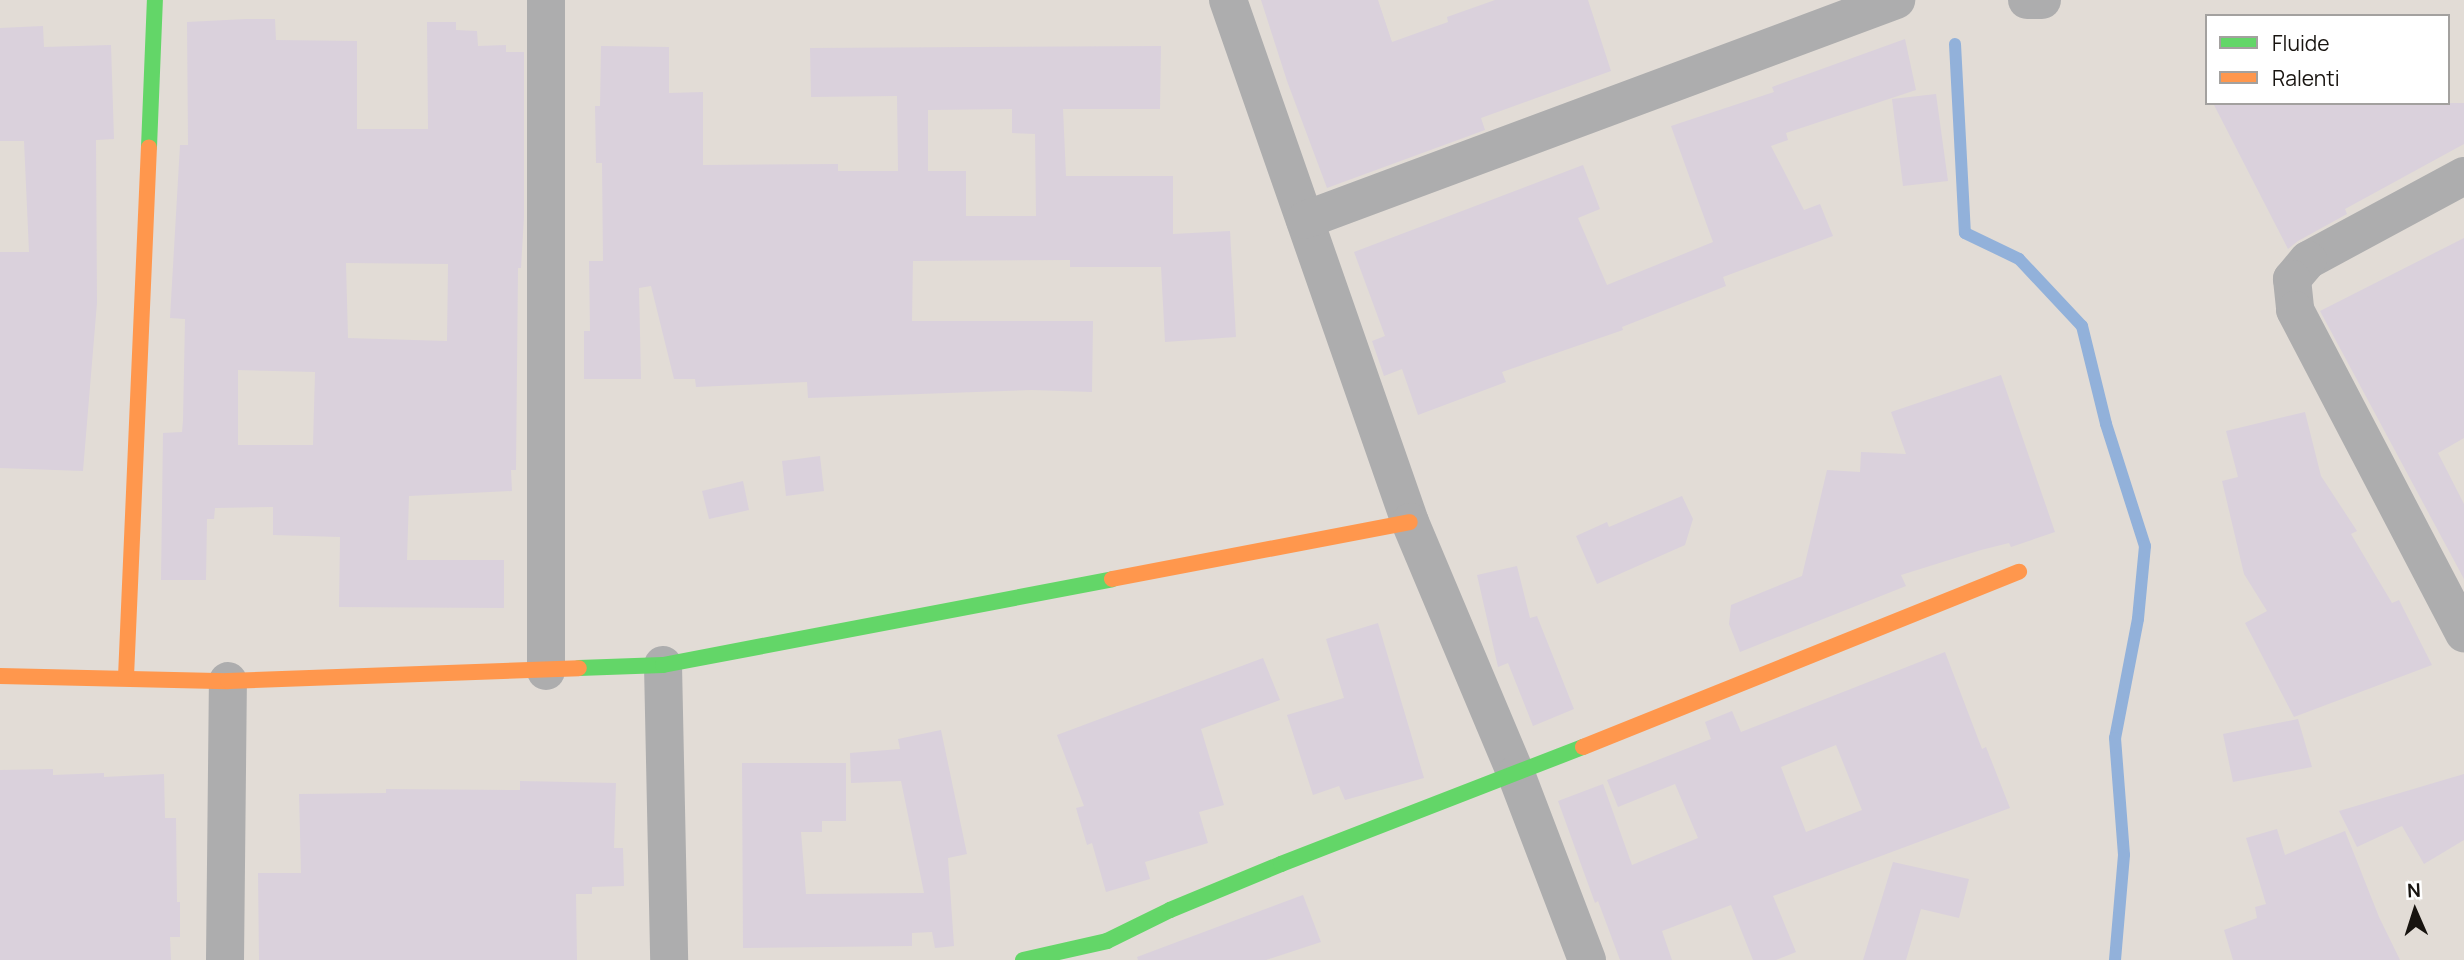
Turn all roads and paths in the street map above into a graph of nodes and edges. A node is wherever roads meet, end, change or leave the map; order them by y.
1 (155, 0) edge
2 (546, 0) edge
3 (1228, 0) edge
4 (1895, 0) edge
5 (2028, 0) edge
6 (2042, 0) edge
7 (2464, 176) edge
8 (1305, 220) junction
9 (1410, 522) junction
10 (2019, 572) dead end
11 (2464, 633) edge
12 (663, 665) junction
13 (546, 671) junction
14 (0, 676) edge
15 (126, 677) junction
16 (228, 681) junction
17 (1516, 774) junction
18 (1108, 951) edge
19 (225, 960) edge
20 (669, 960) edge
21 (1023, 960) edge
22 (1587, 960) edge

1 - 15 street
2 - 13 street
3 - 8 street
4 - 8 street
5 - 6 street
7 - 11 street
8 - 9 street
9 - 12 street
9 - 17 street
10 - 17 street
12 - 13 street
12 - 20 street
13 - 16 street
14 - 15 street
15 - 16 street
16 - 19 street
17 - 18 street
17 - 22 street
18 - 21 street

